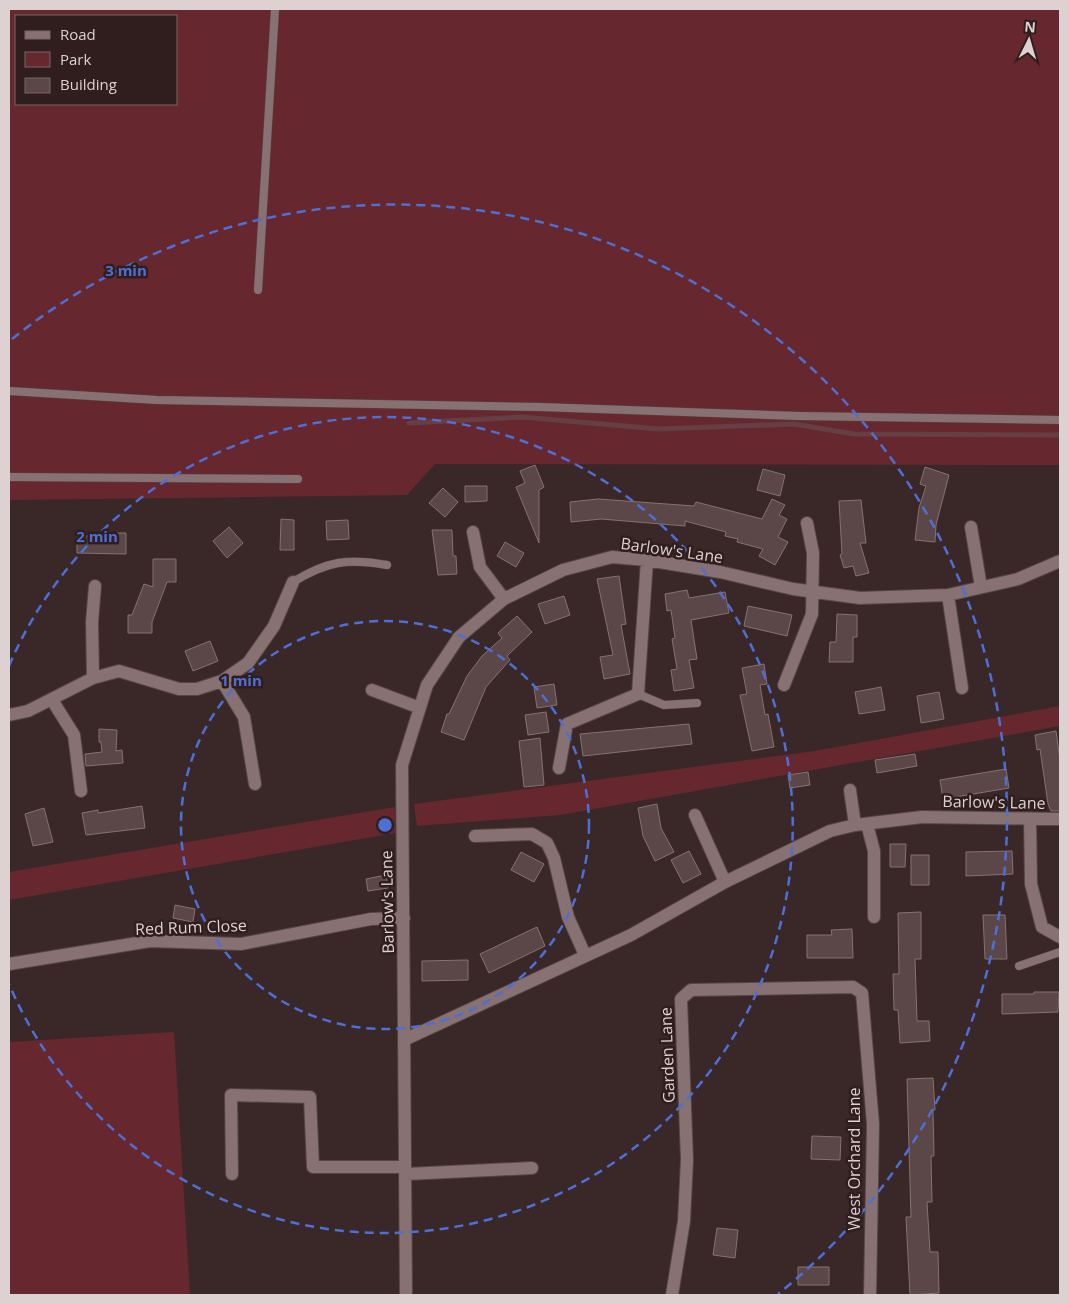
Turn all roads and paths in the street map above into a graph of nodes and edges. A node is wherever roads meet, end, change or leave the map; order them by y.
1 (275, 9) edge
2 (258, 290) dead end
3 (9, 391) edge
4 (1060, 420) edge
5 (9, 477) edge
6 (298, 478) dead end
7 (807, 523) dead end
8 (971, 527) dead end
9 (473, 532) dead end
10 (647, 560) junction
11 (1060, 561) edge
12 (387, 565) dead end
13 (293, 582) joint
14 (95, 586) dead end
15 (981, 587) junction
16 (812, 592) junction
17 (948, 595) junction
18 (504, 599) junction
19 (93, 678) junction
20 (222, 680) junction
21 (784, 685) dead end
22 (962, 688) dead end
23 (372, 690) dead end
24 (638, 694) junction
25 (52, 700) junction
26 (697, 703) dead end
27 (420, 708) junction
28 (9, 715) edge
29 (559, 768) dead end
30 (255, 784) dead end
31 (850, 790) dead end
32 (81, 791) dead end
33 (695, 815) dead end
34 (1030, 819) junction
35 (1060, 819) edge
36 (861, 824) junction
37 (475, 836) dead end
38 (725, 882) junction
39 (874, 917) dead end
40 (404, 918) junction
41 (1060, 937) edge
42 (1060, 942) edge
43 (1060, 952) edge
44 (586, 956) junction
45 (9, 964) edge
46 (1019, 966) dead end
47 (862, 993) joint
48 (406, 1039) junction
49 (532, 1168) dead end
50 (406, 1171) junction
51 (232, 1174) dead end
52 (406, 1295) edge
53 (672, 1295) edge
54 (870, 1295) edge

1 - 2 lane
3 - 4 lane
5 - 6 lane
7 - 16 street
8 - 15 street
9 - 18 street
10 - 16 street, Barlow's Lane
10 - 18 street, Barlow's Lane
10 - 24 street
11 - 15 street, Barlow's Lane
12 - 13 lane
13 - 20 street
14 - 19 street
15 - 17 street, Barlow's Lane
16 - 17 street, Barlow's Lane
16 - 21 street
17 - 22 street
18 - 27 street, Barlow's Lane
19 - 20 street
19 - 25 street
20 - 30 street
23 - 27 street
24 - 26 lane
24 - 29 street
25 - 28 street
25 - 32 street
27 - 40 street, Barlow's Lane
31 - 36 street
33 - 38 street
34 - 35 street, Barlow's Lane
34 - 36 street, Barlow's Lane
34 - 41 street
36 - 38 street, Barlow's Lane
36 - 39 street
37 - 44 street
38 - 44 street, Barlow's Lane
40 - 45 street, Red Rum Close
40 - 48 street, Barlow's Lane
42 - 43 lane
43 - 46 lane
44 - 48 street, Barlow's Lane
47 - 53 street, Garden Lane
47 - 54 street, West Orchard Lane
48 - 50 street, Barlow's Lane
49 - 50 street
50 - 51 street
50 - 52 street, Barlow's Lane

